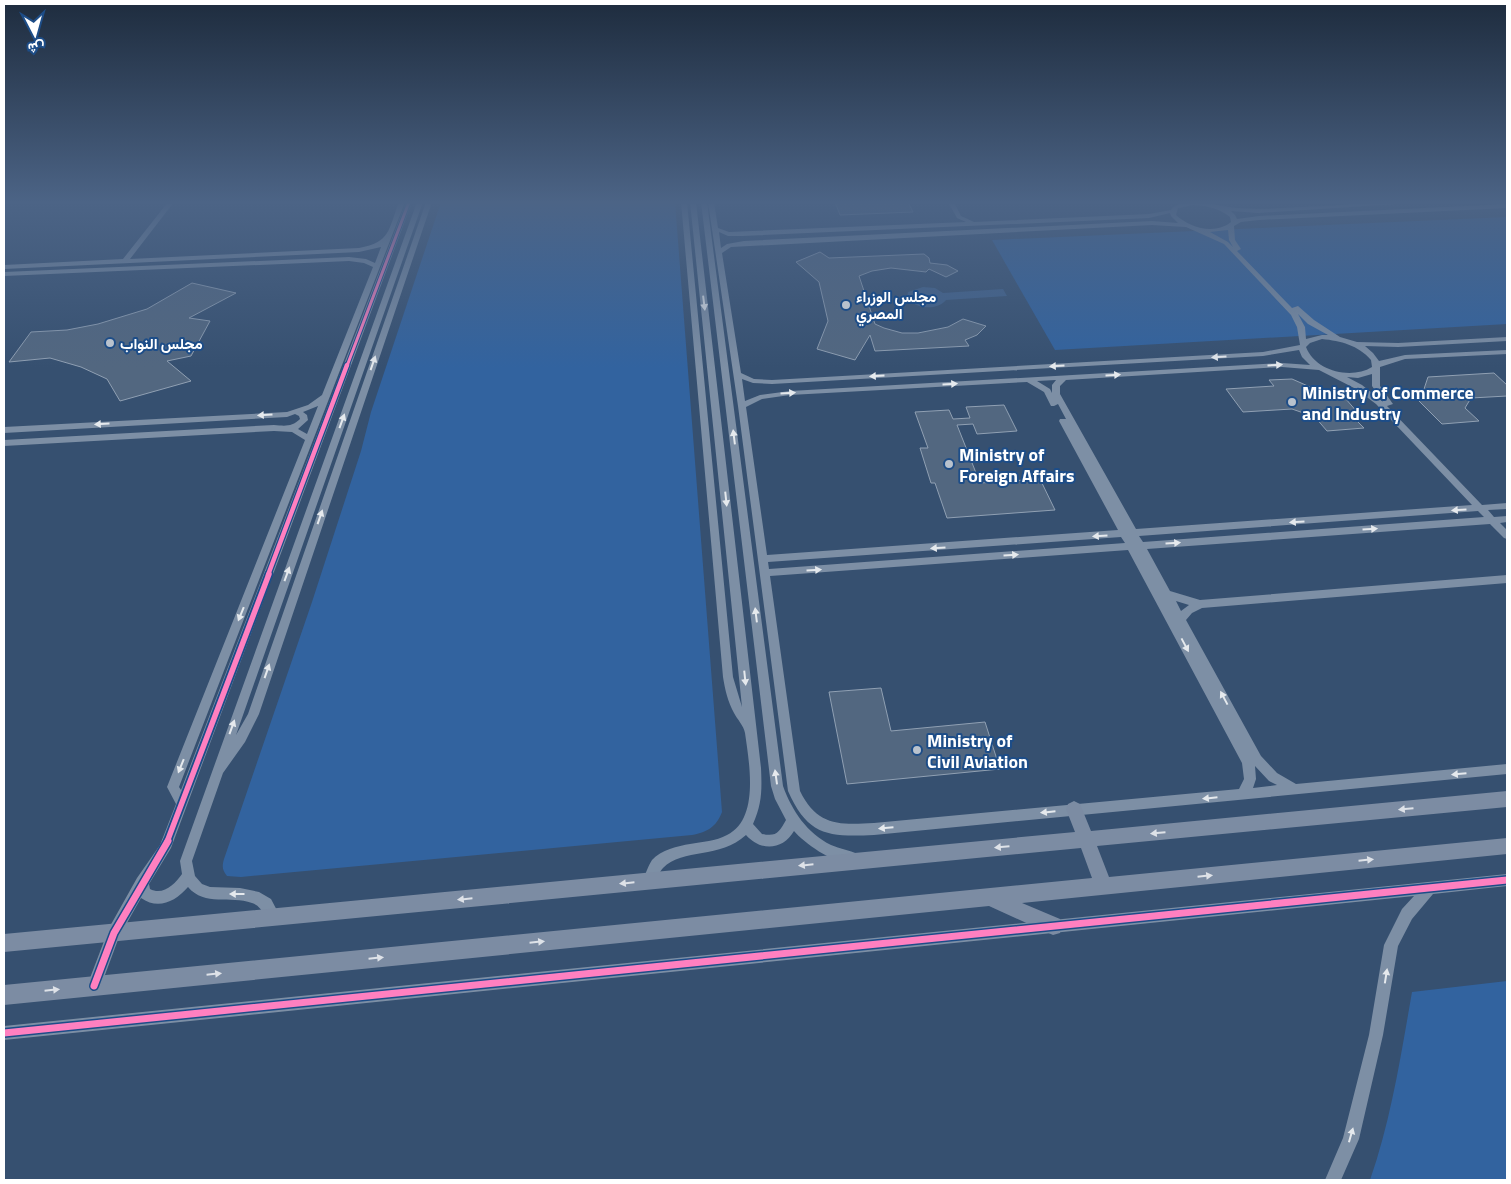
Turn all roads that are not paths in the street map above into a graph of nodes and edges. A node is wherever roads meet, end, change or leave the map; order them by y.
1 (128, 257) edge
2 (213, 257) edge
3 (365, 257) edge
4 (379, 257) edge
5 (388, 257) edge
6 (400, 257) edge
7 (410, 257) edge
8 (689, 257) edge
9 (698, 257) edge
10 (715, 257) joint
11 (1240, 257) edge
12 (1247, 257) edge
13 (361, 260) junction
14 (124, 262) junction
15 (376, 266) junction
16 (4, 267) edge
17 (4, 274) edge
18 (1342, 339) junction
19 (1507, 339) edge
20 (1355, 344) junction
21 (1302, 346) junction
22 (1507, 352) edge
23 (1376, 367) junction
24 (1320, 368) junction
25 (1330, 372) junction
26 (737, 374) junction
27 (1063, 378) junction
28 (1028, 380) junction
29 (759, 382) junction
30 (326, 396) junction
31 (760, 397) junction
32 (742, 406) junction
33 (296, 412) junction
34 (288, 429) junction
35 (4, 430) edge
36 (309, 438) junction
37 (4, 443) edge
38 (749, 462) junction
39 (737, 463) junction
40 (1507, 506) edge
41 (1484, 508) junction
42 (1502, 521) edge
43 (1130, 534) junction
44 (1507, 536) edge
45 (268, 544) junction
46 (1136, 546) junction
47 (278, 553) junction
48 (764, 559) junction
49 (765, 573) junction
50 (1507, 579) edge
51 (1167, 594) junction
52 (1200, 604) junction
53 (1181, 619) junction
54 (750, 728) junction
55 (786, 728) junction
56 (772, 745) junction
57 (1507, 769) edge
58 (215, 776) junction
59 (1295, 789) junction
60 (1241, 795) junction
61 (1507, 799) edge
62 (182, 804) junction
63 (1074, 809) junction
64 (792, 822) junction
65 (747, 825) junction
66 (1086, 840) junction
67 (1507, 846) edge
68 (864, 860) junction
69 (187, 877) junction
70 (649, 880) junction
71 (1507, 880) edge
72 (142, 883) junction
73 (1104, 886) junction
74 (1430, 888) junction
75 (990, 898) junction
76 (274, 918) junction
77 (1053, 926) junction
78 (114, 933) junction
79 (4, 943) edge
80 (94, 986) junction
81 (4, 996) edge
82 (4, 1033) edge
83 (1333, 1180) edge

1 - 14 street
2 - 14 street
3 - 13 street
4 - 15 street
5 - 47 street
58 -> 6 street
58 -> 7 street
8 - 54 street
9 -> 54 street
10 - 26 street
39 -> 10 street
11 - 21 street
12 - 18 street
13 - 15 street
13 - 17 street
14 - 16 street
15 - 30 street
18 - 20 street
18 - 21 street
19 - 20 street
20 - 23 street
21 - 24 street
21 -> 29 street
22 - 23 street
23 - 25 street
23 - 41 street
24 - 25 street
27 -> 24 street
25 - 41 street
26 - 29 street
26 - 32 street
27 - 28 street
27 - 43 street
31 -> 28 street
28 - 43 street
29 - 31 street
30 - 33 street
30 - 36 street
31 - 32 street
32 - 38 street
33 - 34 street
33 -> 35 street
34 - 36 street
34 - 37 street
36 - 45 street
38 - 39 street
38 - 48 street
56 -> 39 street
40 - 41 street
41 - 42 street
41 -> 43 street
42 - 44 street
46 -> 42 street
43 - 46 street
43 -> 48 street
45 - 47 street
45 -> 62 street
49 -> 46 street
46 - 51 street
46 -> 60 street
47 - 62 street
48 - 49 street
49 - 55 street
50 - 52 street
51 - 52 street
51 - 53 street
52 - 53 street
59 -> 53 street
54 - 65 street
55 - 56 street
63 -> 55 street
64 -> 56 street
57 -> 59 street
58 - 69 street
59 - 60 street
60 -> 63 street
61 -> 66 main road
62 - 72 street
63 - 66 main road
64 - 65 street
64 - 68 street
65 - 70 street
66 -> 68 main road
66 - 73 main road
73 -> 67 main road
68 -> 70 main road
69 - 72 street
76 -> 69 street
70 -> 76 main road
71 - 74 street
72 - 78 street
73 - 75 main road
74 - 77 street
83 -> 74 street
75 - 77 main road
80 -> 75 main road
76 - 78 main road
77 - 82 street
78 - 79 main road
78 - 80 street
81 -> 80 main road

